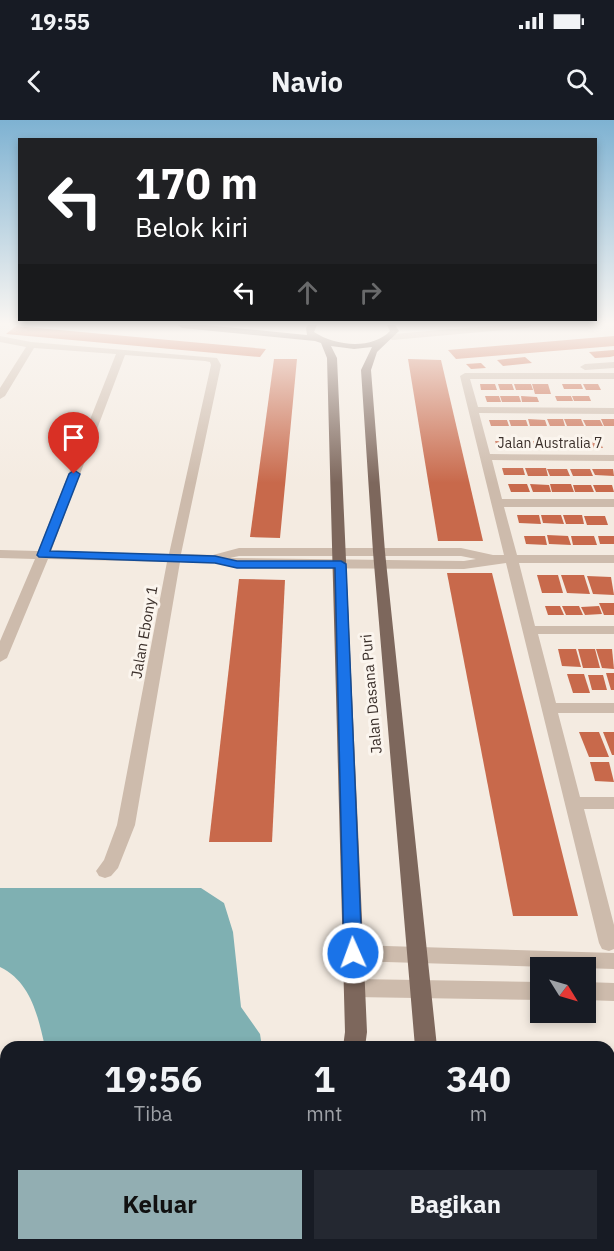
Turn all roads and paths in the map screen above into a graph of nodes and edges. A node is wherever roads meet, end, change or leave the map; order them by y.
1 (11, 378) edge
2 (111, 378) edge
3 (213, 378) edge
4 (333, 378) edge
5 (367, 378) edge
6 (465, 378) edge
7 (0, 396) edge
8 (474, 410) junction
9 (614, 411) edge
10 (486, 458) junction
11 (614, 458) edge
12 (497, 502) junction
13 (614, 503) edge
14 (0, 554) edge
15 (43, 555) junction
16 (174, 558) junction
17 (340, 558) junction
18 (380, 558) junction
19 (511, 559) junction
20 (614, 559) edge
21 (530, 630) junction
22 (614, 630) edge
23 (0, 658) edge
24 (549, 708) junction
25 (614, 708) edge
26 (573, 802) junction
27 (614, 803) edge
28 (105, 871) dead end
29 (608, 917) edge
30 (611, 952) edge
31 (353, 953) junction
32 (418, 956) junction
33 (354, 988) junction
34 (421, 990) junction
35 (530, 991) edge
36 (596, 991) edge
37 (614, 992) edge
38 (355, 1041) edge
39 (425, 1041) edge

1 - 7 street
2 - 15 street
3 - 16 street, Jalan Ebony 1
4 - 17 main road, Jalan Dasana Puri
5 - 18 main road, Jalan Dasana Puri
6 - 8 street
8 - 9 street
8 - 10 street
10 - 11 street, Jalan Australia 7
10 - 12 street
12 - 13 street
12 - 19 street
14 - 15 street
15 - 16 street
15 - 23 street
16 - 17 street
16 - 28 street, Jalan Ebony 1
17 - 18 street
17 - 31 main road, Jalan Dasana Puri
18 - 19 street
18 - 32 main road, Jalan Dasana Puri
19 - 20 street
19 - 21 street
21 - 22 street
21 - 24 street
24 - 25 street
24 - 26 street
26 - 27 street
26 - 29 street
29 - 30 street
30 - 32 street
31 - 32 street
31 - 33 main road, Jalan Dasana Puri
32 - 34 main road, Jalan Dasana Puri
33 - 34 street
33 - 38 main road, Jalan Dasana Puri
34 - 35 street
34 - 39 main road, Jalan Dasana Puri
36 - 37 street

